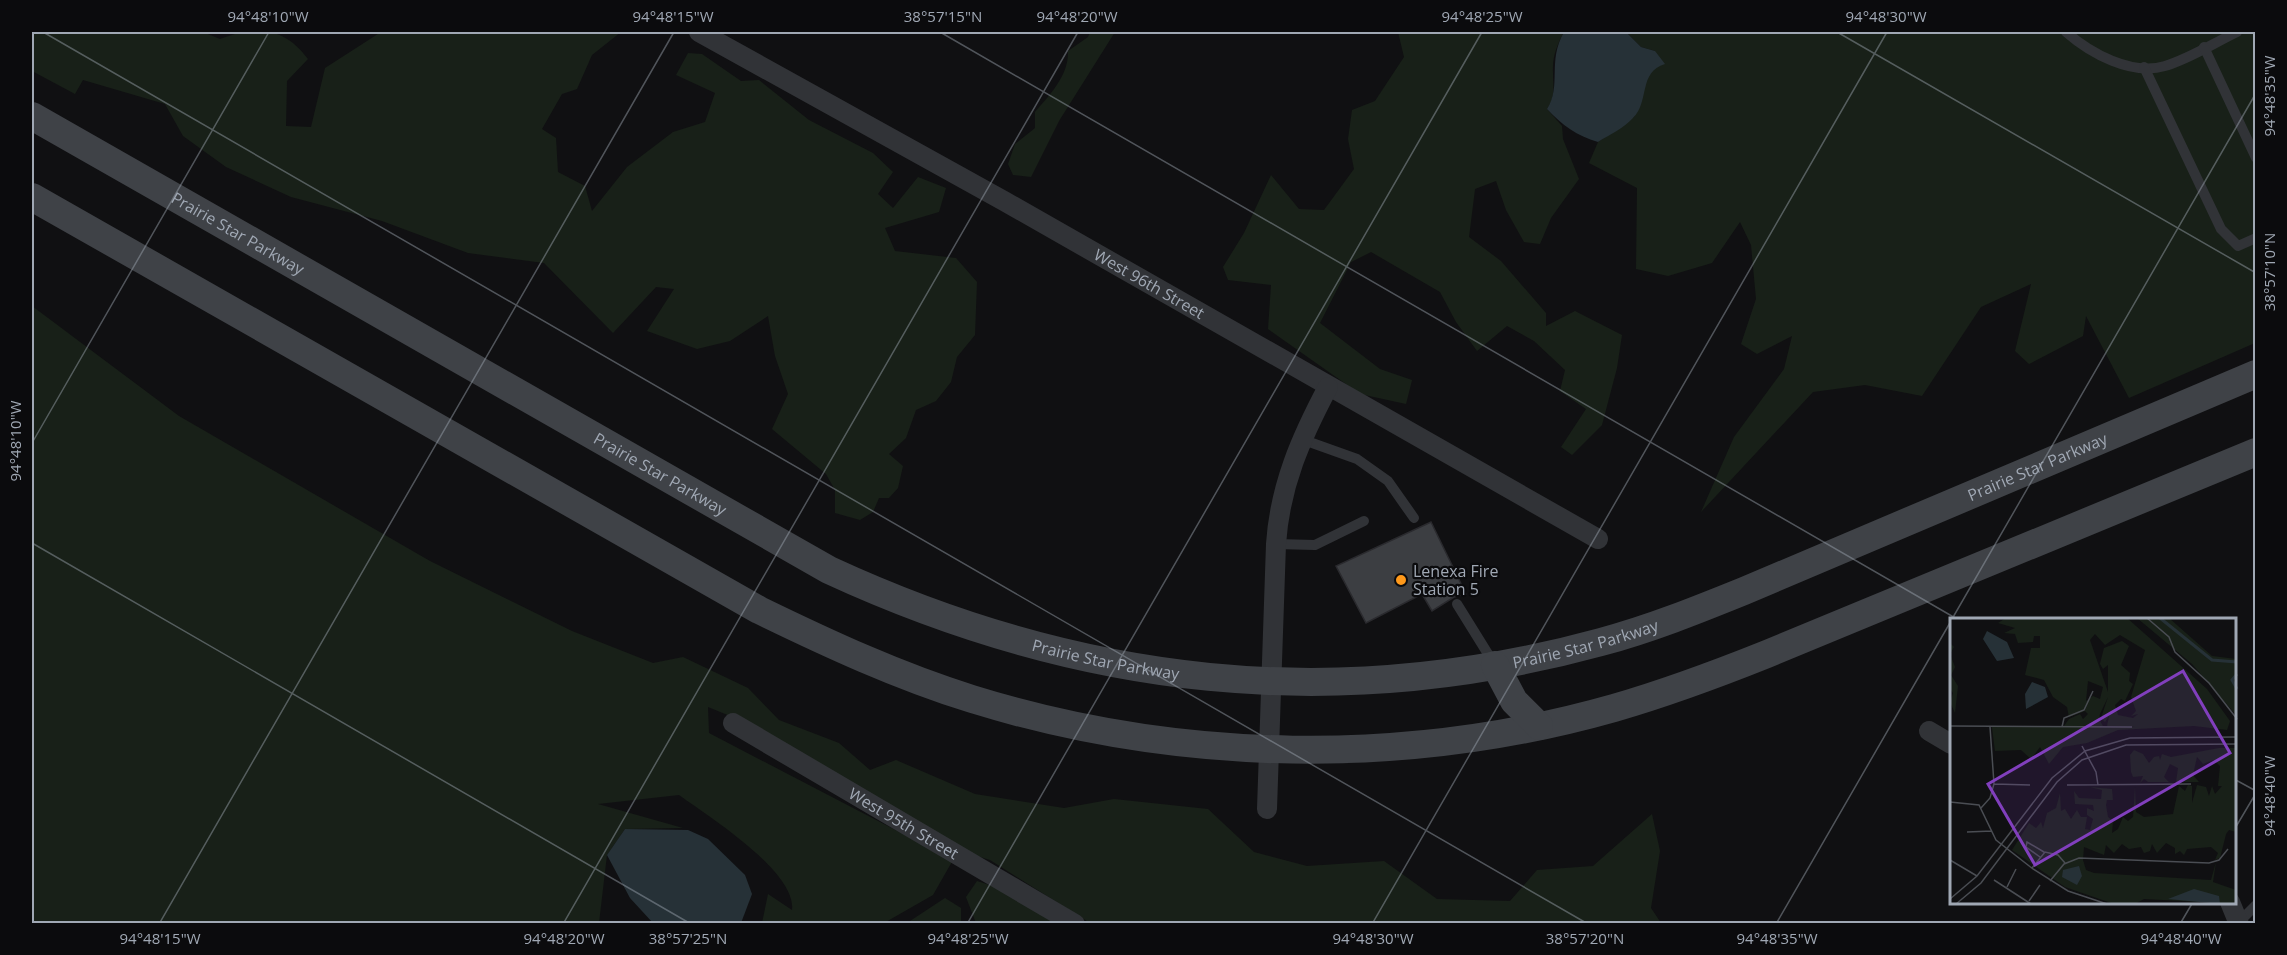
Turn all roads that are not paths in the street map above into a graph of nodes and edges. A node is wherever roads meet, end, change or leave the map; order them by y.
1 (699, 32) edge
2 (2066, 32) edge
3 (2237, 32) edge
4 (2204, 47) junction
5 (2144, 67) junction
6 (32, 116) edge
7 (2256, 158) edge
8 (32, 197) edge
9 (2256, 238) edge
10 (2256, 374) edge
11 (1328, 387) junction
12 (1301, 439) junction
13 (2256, 452) edge
14 (1414, 518) dead end
15 (1364, 521) dead end
16 (1598, 539) dead end
17 (1276, 544) junction
18 (1457, 604) dead end
19 (1495, 665) junction
20 (1271, 682) junction
21 (733, 723) dead end
22 (1539, 726) junction
23 (1929, 731) dead end
24 (1950, 743) edge
25 (1269, 750) junction
26 (1267, 809) dead end
27 (2230, 904) edge
28 (2256, 905) edge
29 (2239, 923) edge
30 (1075, 924) edge

1 - 11 street, West 96th Street
2 - 5 lane
3 - 4 lane
4 - 5 lane
4 - 7 lane
5 - 9 lane
6 - 20 main road, Prairie Star Parkway
8 - 25 main road
10 - 19 main road, Prairie Star Parkway
11 - 12 street
11 - 16 street, West 96th Street
12 - 14 lane
12 - 17 street
13 - 22 main road
15 - 17 lane
17 - 20 street
18 - 19 lane
19 - 20 main road, Prairie Star Parkway
19 - 22 main road
20 - 25 street
21 - 30 street, West 95th Street
22 - 25 main road
23 - 24 street
25 - 26 street
27 - 29 street
28 - 29 lane

